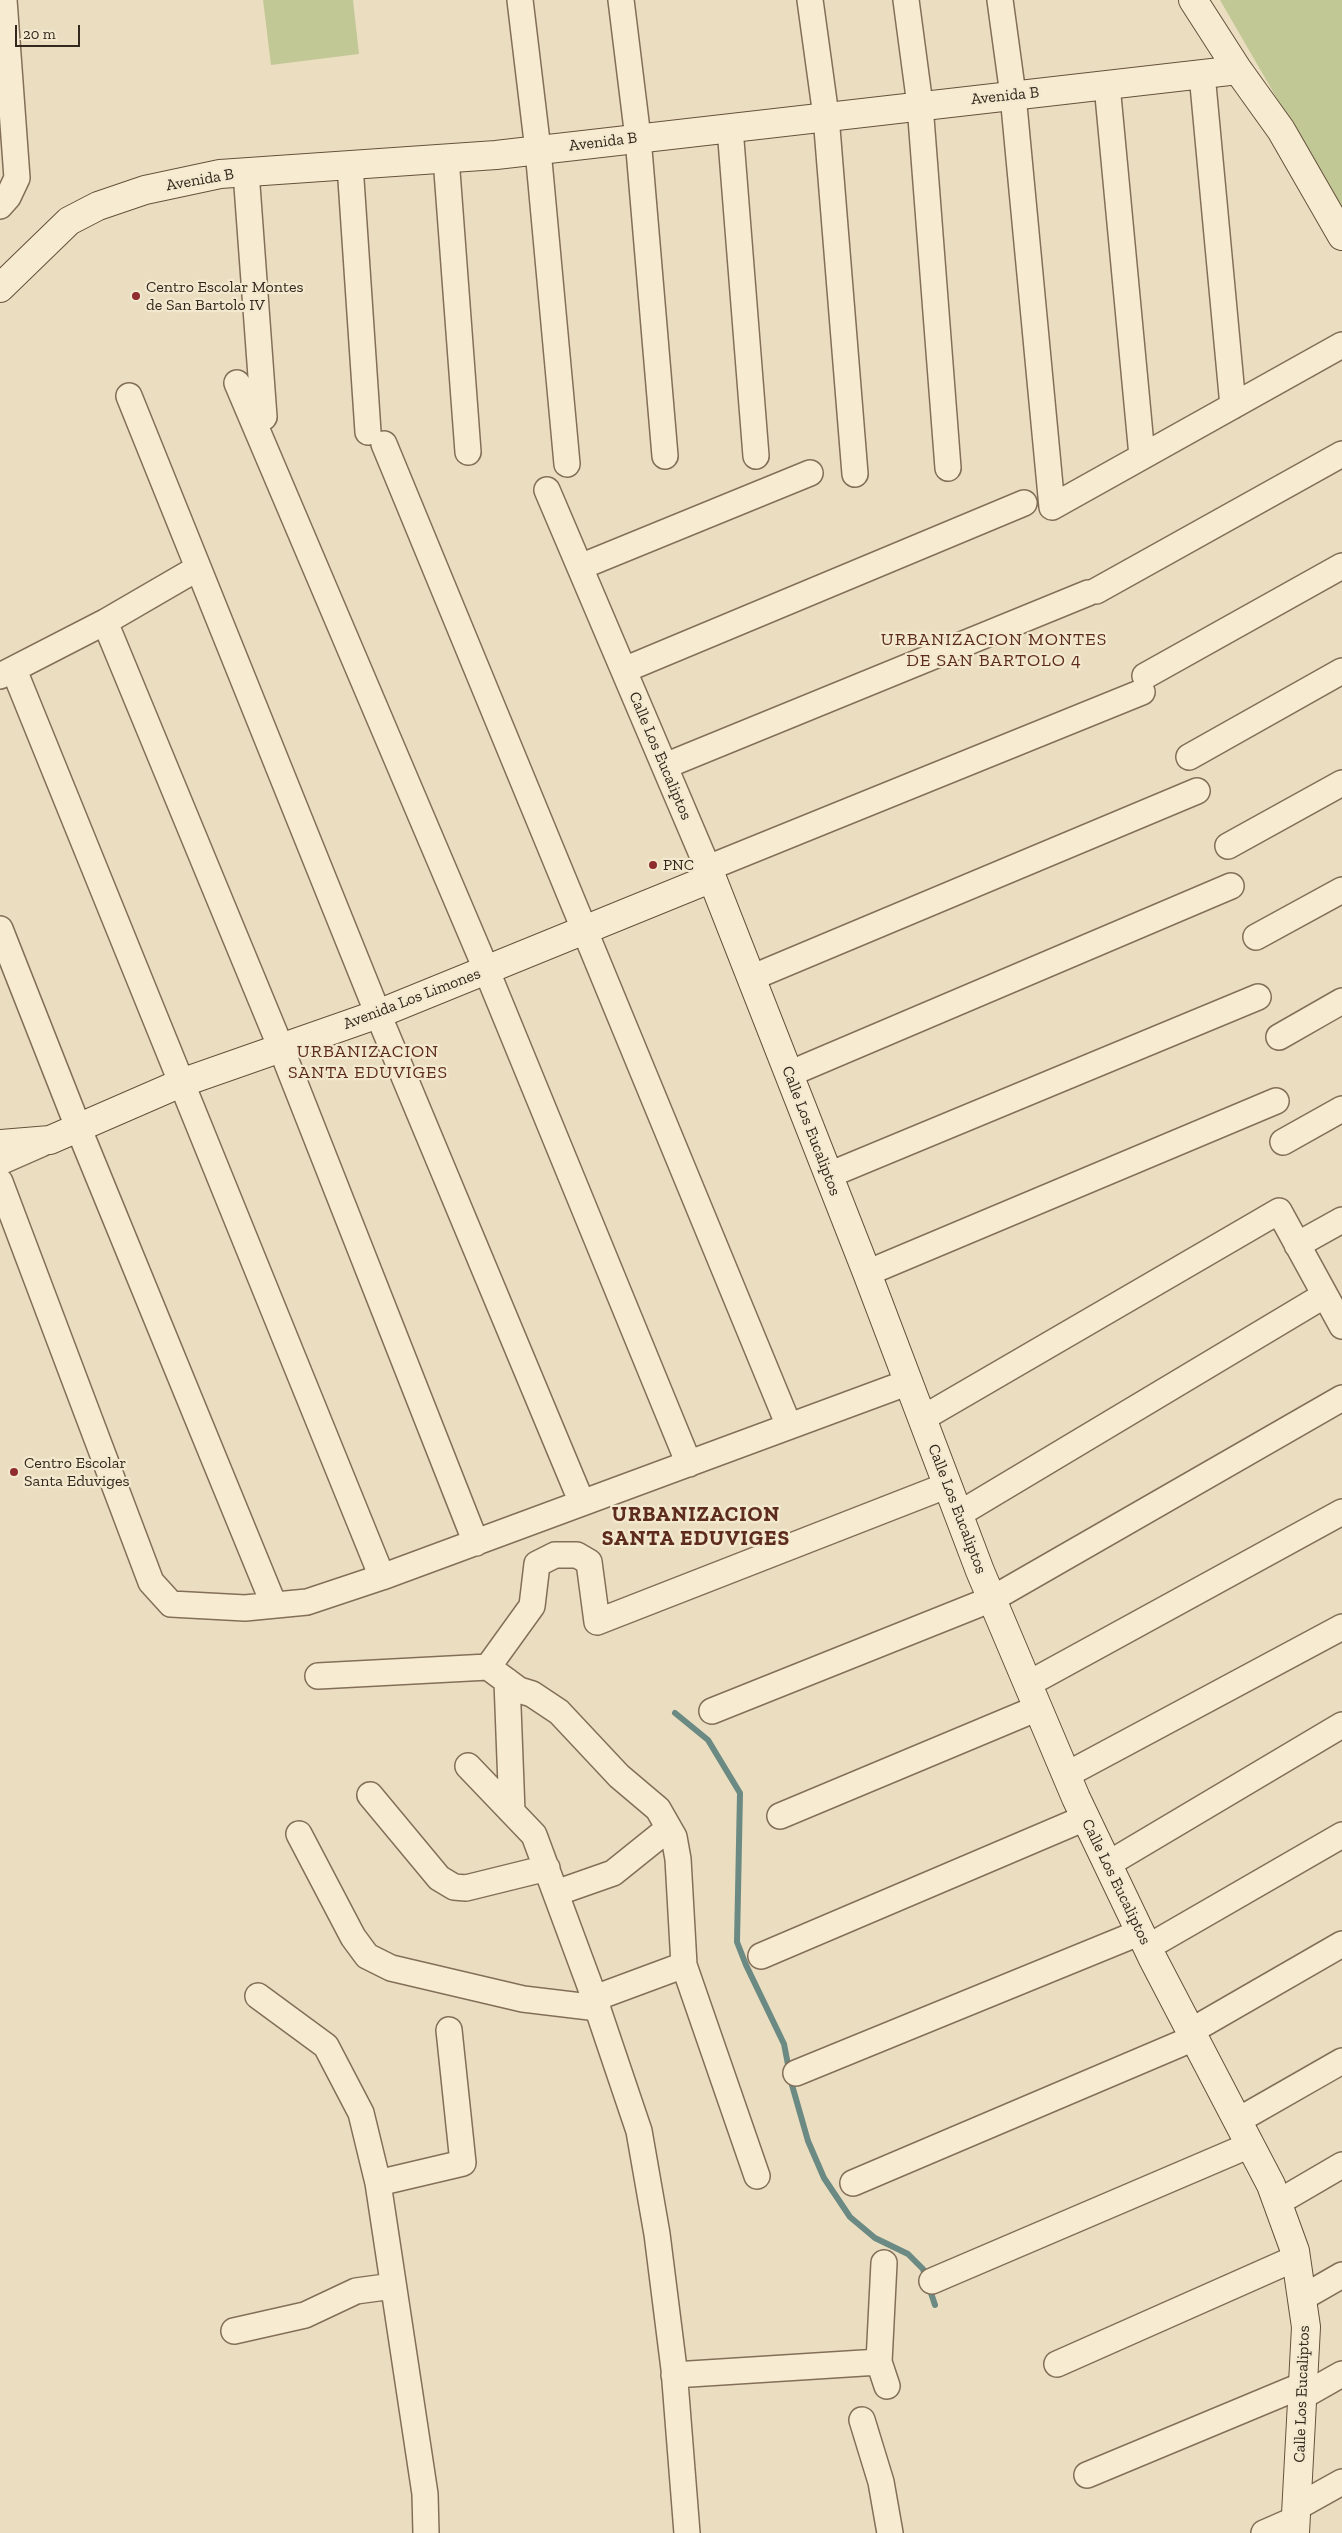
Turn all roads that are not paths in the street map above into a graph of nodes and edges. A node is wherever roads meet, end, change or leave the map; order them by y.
1 (4, 0) edge
2 (520, 0) edge
3 (621, 0) edge
4 (810, 0) edge
5 (906, 0) edge
6 (1000, 0) edge
7 (1193, 0) edge
8 (1238, 70) junction
9 (1202, 74) junction
10 (1107, 84) junction
11 (1013, 95) junction
12 (920, 105) junction
13 (826, 116) junction
14 (730, 128) junction
15 (638, 138) junction
16 (538, 150) junction
17 (446, 158) junction
18 (350, 165) junction
19 (246, 172) junction
20 (0, 206) edge
21 (1342, 236) edge
22 (0, 288) edge
23 (1342, 345) edge
24 (237, 382) dead end
25 (129, 396) dead end
26 (1233, 406) junction
27 (264, 417) dead end
28 (468, 452) dead end
29 (1342, 454) edge
30 (665, 456) dead end
31 (756, 456) dead end
32 (1142, 456) junction
33 (567, 464) dead end
34 (948, 468) dead end
35 (810, 473) dead end
36 (854, 474) dead end
37 (547, 490) dead end
38 (1024, 503) dead end
39 (1342, 566) edge
40 (580, 567) junction
41 (198, 568) junction
42 (106, 622) junction
43 (624, 670) junction
44 (1342, 672) edge
45 (7, 673) edge
46 (1189, 757) dead end
47 (665, 766) junction
48 (1342, 783) edge
49 (1197, 791) dead end
50 (1228, 846) dead end
51 (710, 873) junction
52 (1231, 886) dead end
53 (1342, 890) edge
54 (0, 930) edge
55 (584, 930) junction
56 (1256, 937) dead end
57 (486, 969) junction
58 (751, 978) junction
59 (1258, 997) dead end
60 (1342, 1001) edge
61 (378, 1014) junction
62 (1279, 1036) dead end
63 (281, 1048) junction
64 (789, 1074) junction
65 (181, 1083) junction
66 (1276, 1101) dead end
67 (1342, 1109) edge
68 (78, 1127) junction
69 (50, 1140) junction
70 (1283, 1142) dead end
71 (0, 1144) edge
72 (0, 1162) edge
73 (829, 1175) junction
74 (0, 1182) edge
75 (1342, 1220) edge
76 (1297, 1245) junction
77 (867, 1273) junction
78 (1325, 1295) junction
79 (1342, 1326) edge
80 (909, 1382) junction
81 (1342, 1398) edge
82 (923, 1418) junction
83 (789, 1426) junction
84 (689, 1464) junction
85 (948, 1485) junction
86 (582, 1503) junction
87 (1342, 1512) edge
88 (958, 1514) junction
89 (476, 1543) junction
90 (382, 1577) junction
91 (992, 1599) junction
92 (274, 1605) junction
93 (1342, 1627) edge
94 (498, 1674) junction
95 (318, 1676) dead end
96 (1033, 1696) junction
97 (712, 1711) dead end
98 (1342, 1725) edge
99 (468, 1766) dead end
100 (1066, 1775) junction
101 (370, 1795) dead end
102 (512, 1812) junction
103 (780, 1816) dead end
104 (1085, 1818) junction
105 (669, 1828) junction
106 (299, 1834) dead end
107 (1342, 1835) edge
108 (1108, 1864) junction
109 (547, 1868) junction
110 (556, 1893) junction
111 (1145, 1940) junction
112 (1342, 1944) edge
113 (761, 1956) dead end
114 (684, 1965) junction
115 (258, 1996) dead end
116 (596, 2003) junction
117 (449, 2030) dead end
118 (1193, 2035) junction
119 (1342, 2061) edge
120 (796, 2074) dead end
121 (1237, 2121) junction
122 (1250, 2145) junction
123 (1342, 2166) edge
124 (757, 2176) dead end
125 (378, 2183) junction
126 (853, 2183) dead end
127 (1277, 2203) junction
128 (1296, 2258) junction
129 (884, 2263) dead end
130 (1342, 2275) edge
131 (932, 2281) dead end
132 (393, 2286) junction
133 (1302, 2298) junction
134 (234, 2331) dead end
135 (879, 2362) junction
136 (1057, 2364) dead end
137 (1342, 2374) edge
138 (674, 2375) junction
139 (887, 2386) dead end
140 (1303, 2390) junction
141 (862, 2420) dead end
142 (1087, 2475) dead end
143 (1342, 2482) edge
144 (1296, 2520) edge
145 (426, 2533) edge
146 (686, 2533) edge
147 (890, 2533) edge
148 (1264, 2533) edge

1 - 20 street
2 - 16 street
3 - 15 street
4 - 13 street
5 - 12 street
6 - 11 street
7 - 8 street
8 - 9 street, Avenida B
8 - 21 street
9 - 10 street, Avenida B
9 - 26 street
10 - 11 street, Avenida B
10 - 32 street
11 - 12 street, Avenida B
11 - 32 street
12 - 13 street, Avenida B
12 - 34 street
13 - 14 street, Avenida B
13 - 36 street
14 - 15 street, Avenida B
14 - 31 street
15 - 16 street, Avenida B
15 - 30 street
16 - 17 street, Avenida B
16 - 33 street
17 - 18 street, Avenida B
17 - 28 street
18 - 19 street, Avenida B
18 - 55 street
19 - 22 street, Avenida B
19 - 27 street
23 - 26 street
24 - 57 street
25 - 41 street
26 - 32 street
29 - 47 street
35 - 40 street
37 - 40 street, Calle Los Eucaliptos
38 - 43 street
39 - 51 street
40 - 43 street, Calle Los Eucaliptos
41 - 42 street
41 - 61 street
42 - 45 street
42 - 63 street
43 - 47 street, Calle Los Eucaliptos
44 - 46 street
45 - 65 street
47 - 51 street, Calle Los Eucaliptos
48 - 50 street
49 - 58 street
51 - 55 street, Avenida Los Limones
51 - 58 street, Calle Los Eucaliptos
52 - 64 street
53 - 56 street
54 - 68 street
55 - 57 street, Avenida Los Limones
55 - 83 street
57 - 61 street, Avenida Los Limones
57 - 84 street
58 - 64 street, Calle Los Eucaliptos
59 - 73 street
60 - 62 street
61 - 63 street, Avenida Los Limones
61 - 86 street
63 - 65 street, Avenida Los Limones
63 - 89 street
64 - 73 street, Calle Los Eucaliptos
65 - 68 street, Avenida Los Limones
65 - 90 street
66 - 77 street
67 - 70 street
68 - 69 street, Avenida Los Limones
68 - 92 street
69 - 71 street
69 - 72 street, Avenida Los Limones
73 - 77 street, Calle Los Eucaliptos
74 - 92 street
75 - 76 street
76 - 78 street
76 - 82 street
77 - 80 street, Calle Los Eucaliptos
78 - 79 street
78 - 88 street
80 - 82 street, Calle Los Eucaliptos
80 - 83 street
81 - 91 street
82 - 85 street, Calle Los Eucaliptos
83 - 84 street
84 - 86 street
85 - 88 street, Calle Los Eucaliptos
85 - 94 street
86 - 89 street
87 - 96 street
88 - 91 street, Calle Los Eucaliptos
89 - 90 street
90 - 92 street
91 - 96 street, Calle Los Eucaliptos
91 - 97 street
93 - 100 street
94 - 95 street
94 - 102 street
94 - 105 street
96 - 100 street, Calle Los Eucaliptos
96 - 103 street
98 - 108 street
99 - 102 street
100 - 104 street, Calle Los Eucaliptos
101 - 109 street
102 - 109 street
104 - 108 street, Calle Los Eucaliptos
104 - 113 street
105 - 110 street
105 - 114 street
106 - 116 street
107 - 111 street
108 - 111 street, Calle Los Eucaliptos
109 - 110 street
110 - 116 street
111 - 118 street, Calle Los Eucaliptos
111 - 120 street
112 - 118 street
114 - 116 street
114 - 124 street
115 - 125 street
116 - 138 street
117 - 125 street
118 - 121 street, Calle Los Eucaliptos
118 - 126 street
119 - 121 street
121 - 122 street, Calle Los Eucaliptos
122 - 127 street, Calle Los Eucaliptos
122 - 131 street
123 - 127 street
125 - 132 street
127 - 128 street, Calle Los Eucaliptos
128 - 133 street, Calle Los Eucaliptos
128 - 136 street
129 - 135 street
130 - 133 street
132 - 134 street
132 - 145 street
133 - 140 street, Calle Los Eucaliptos
135 - 138 street
135 - 139 street
137 - 140 street
138 - 146 street
140 - 142 street
140 - 144 street, Calle Los Eucaliptos
141 - 147 street
143 - 144 street
144 - 148 street

